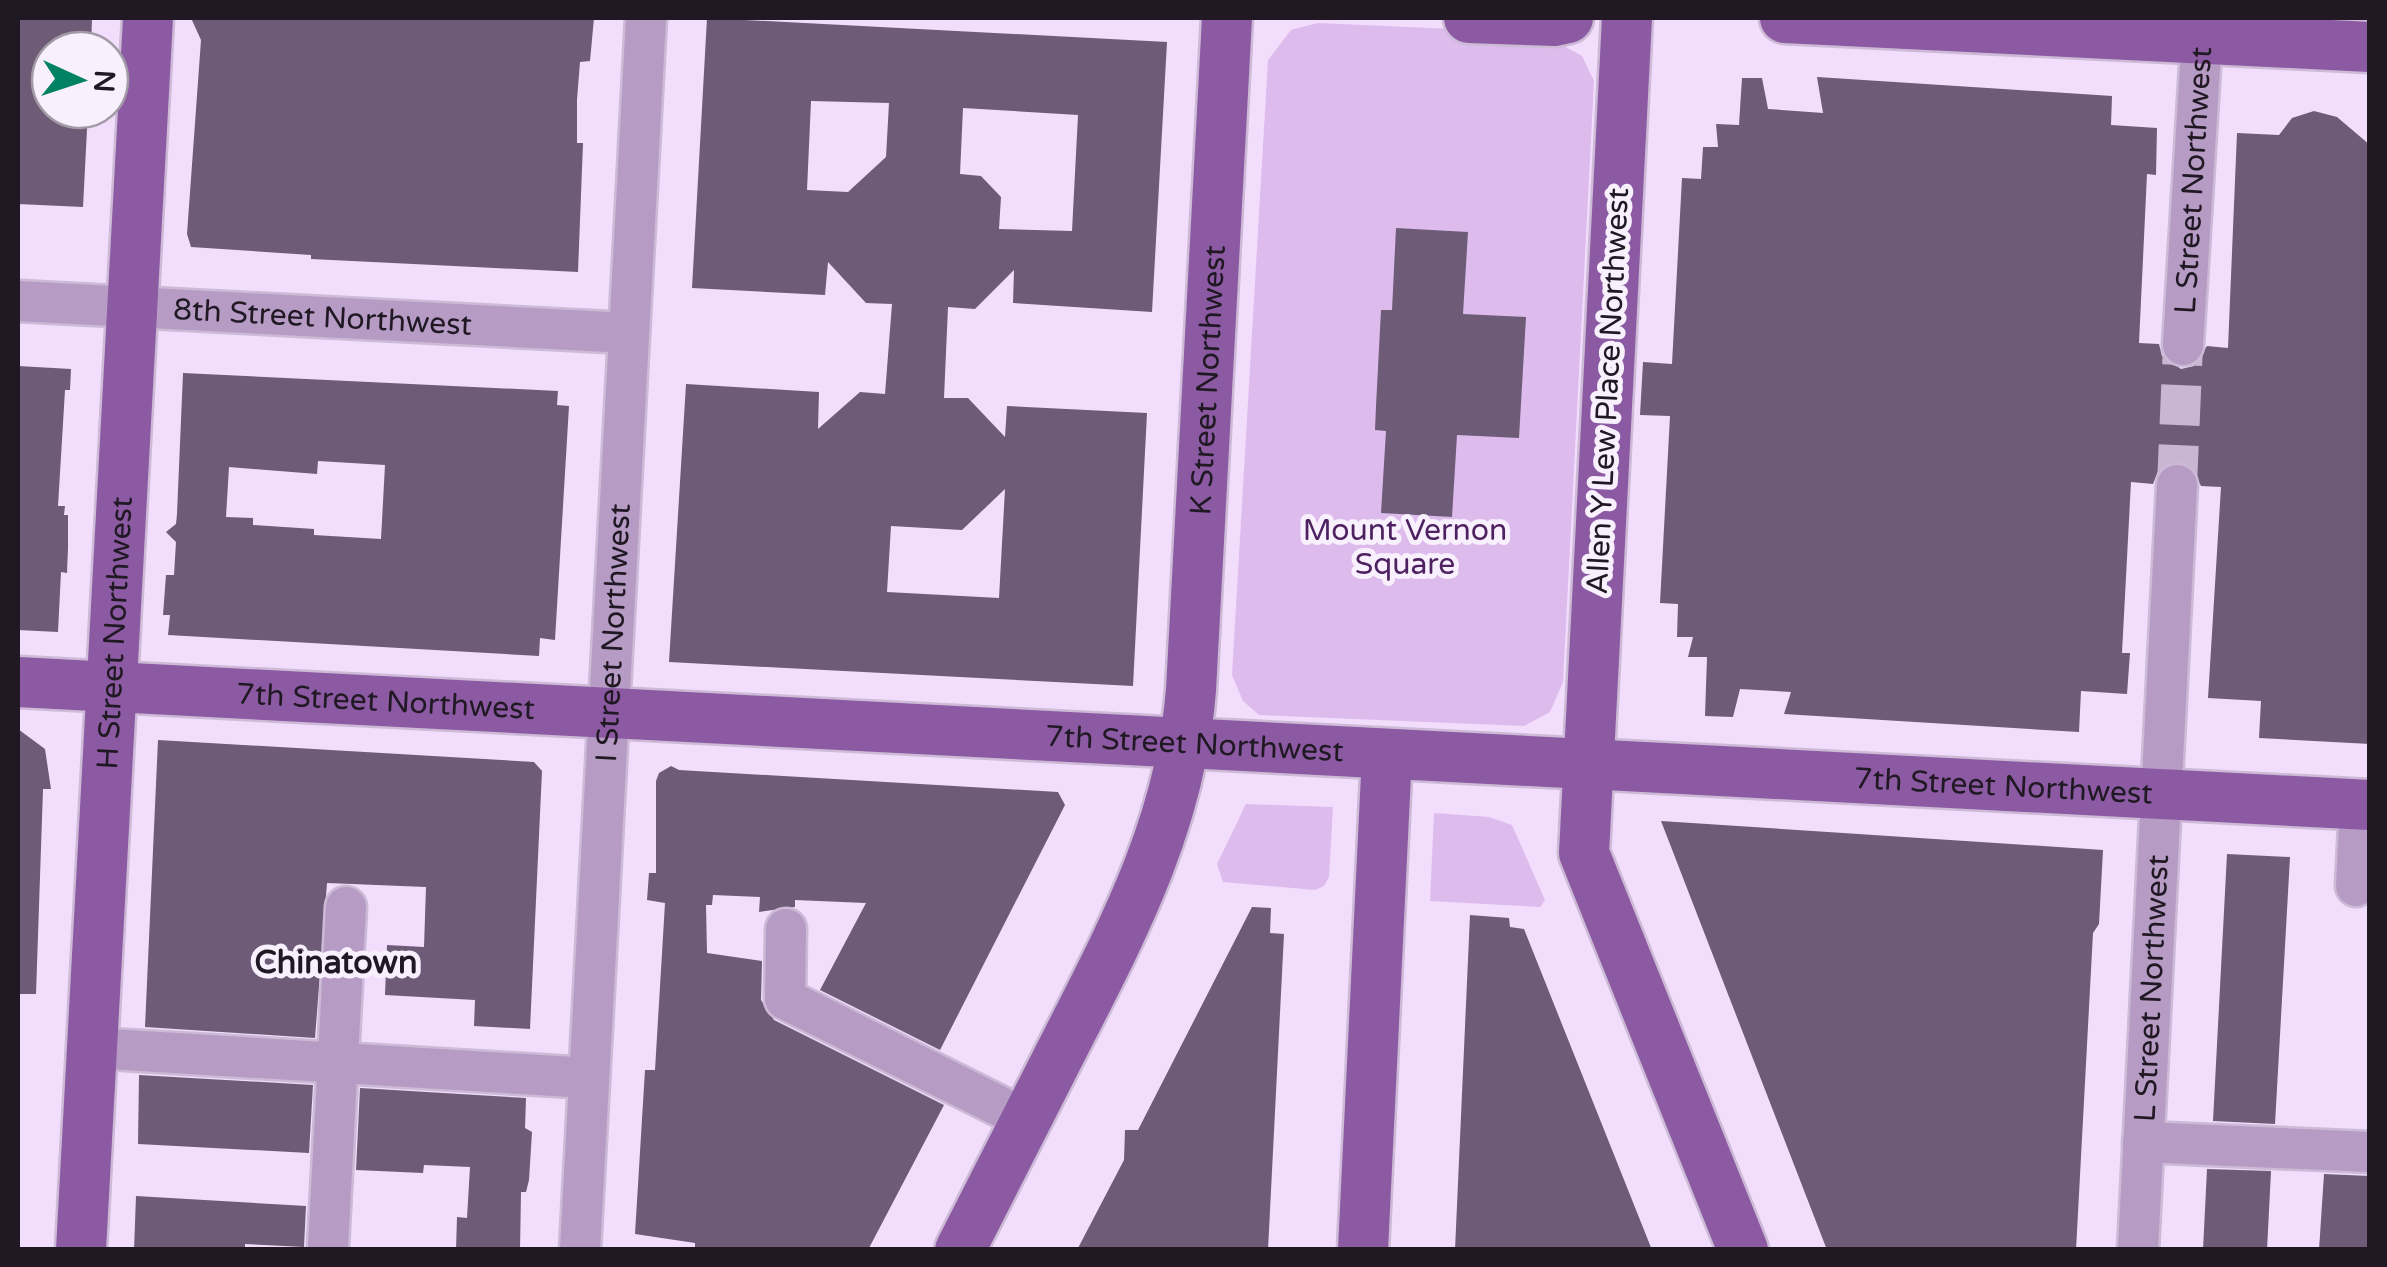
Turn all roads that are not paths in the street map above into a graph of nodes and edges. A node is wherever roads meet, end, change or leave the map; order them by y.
1 (148, 18) edge
2 (646, 18) edge
3 (1227, 18) edge
4 (1469, 18) edge
5 (1568, 18) edge
6 (1627, 18) edge
7 (1785, 18) edge
8 (2202, 28) edge
9 (2370, 46) edge
10 (18, 301) edge
11 (132, 306) junction
12 (628, 333) junction
13 (2184, 345) tunnel mouth
14 (2176, 485) tunnel mouth
15 (18, 682) edge
16 (110, 688) junction
17 (607, 715) junction
18 (1186, 744) junction
19 (1387, 754) junction
20 (1588, 764) junction
21 (2159, 794) junction
22 (2365, 804) edge
23 (2356, 886) dead end
24 (346, 907) dead end
25 (786, 929) dead end
26 (92, 1048) junction
27 (338, 1064) junction
28 (589, 1078) junction
29 (1026, 1120) junction
30 (2143, 1142) junction
31 (2370, 1152) edge
32 (328, 1247) dead end
33 (81, 1250) edge
34 (580, 1250) edge
35 (960, 1250) edge
36 (1363, 1250) edge
37 (1743, 1250) edge
38 (2138, 1250) edge

1 - 11 main road, H Street Northwest
2 - 12 street, I Street Northwest
3 - 18 main road, K Street Northwest
4 - 5 main road
6 - 20 main road, Allen Y Lew Place Northwest
7 - 8 main road
8 - 9 main road
8 - 13 street, L Street Northwest
10 - 11 street, 8th Street Northwest
11 - 12 street, 8th Street Northwest
11 - 16 main road, H Street Northwest
12 - 17 street, I Street Northwest
14 - 21 street, L Street Northwest
15 - 16 main road, 7th Street Northwest
16 - 17 main road, 7th Street Northwest
16 - 26 main road, H Street Northwest
17 - 18 main road, 7th Street Northwest
17 - 28 street, I Street Northwest
18 - 19 main road, 7th Street Northwest
18 - 29 main road, K Street Northwest
19 - 20 main road, 7th Street Northwest
19 - 36 main road
20 - 21 main road, 7th Street Northwest
20 - 37 main road, Allen Y Lew Place Northwest
21 - 22 main road, 7th Street Northwest
21 - 30 street, L Street Northwest
22 - 23 street
24 - 27 street
25 - 29 street
26 - 27 street
26 - 33 main road, H Street Northwest
27 - 28 street
27 - 32 street
28 - 34 street, I Street Northwest
29 - 35 main road, K Street Northwest
30 - 31 street
30 - 38 street, L Street Northwest

